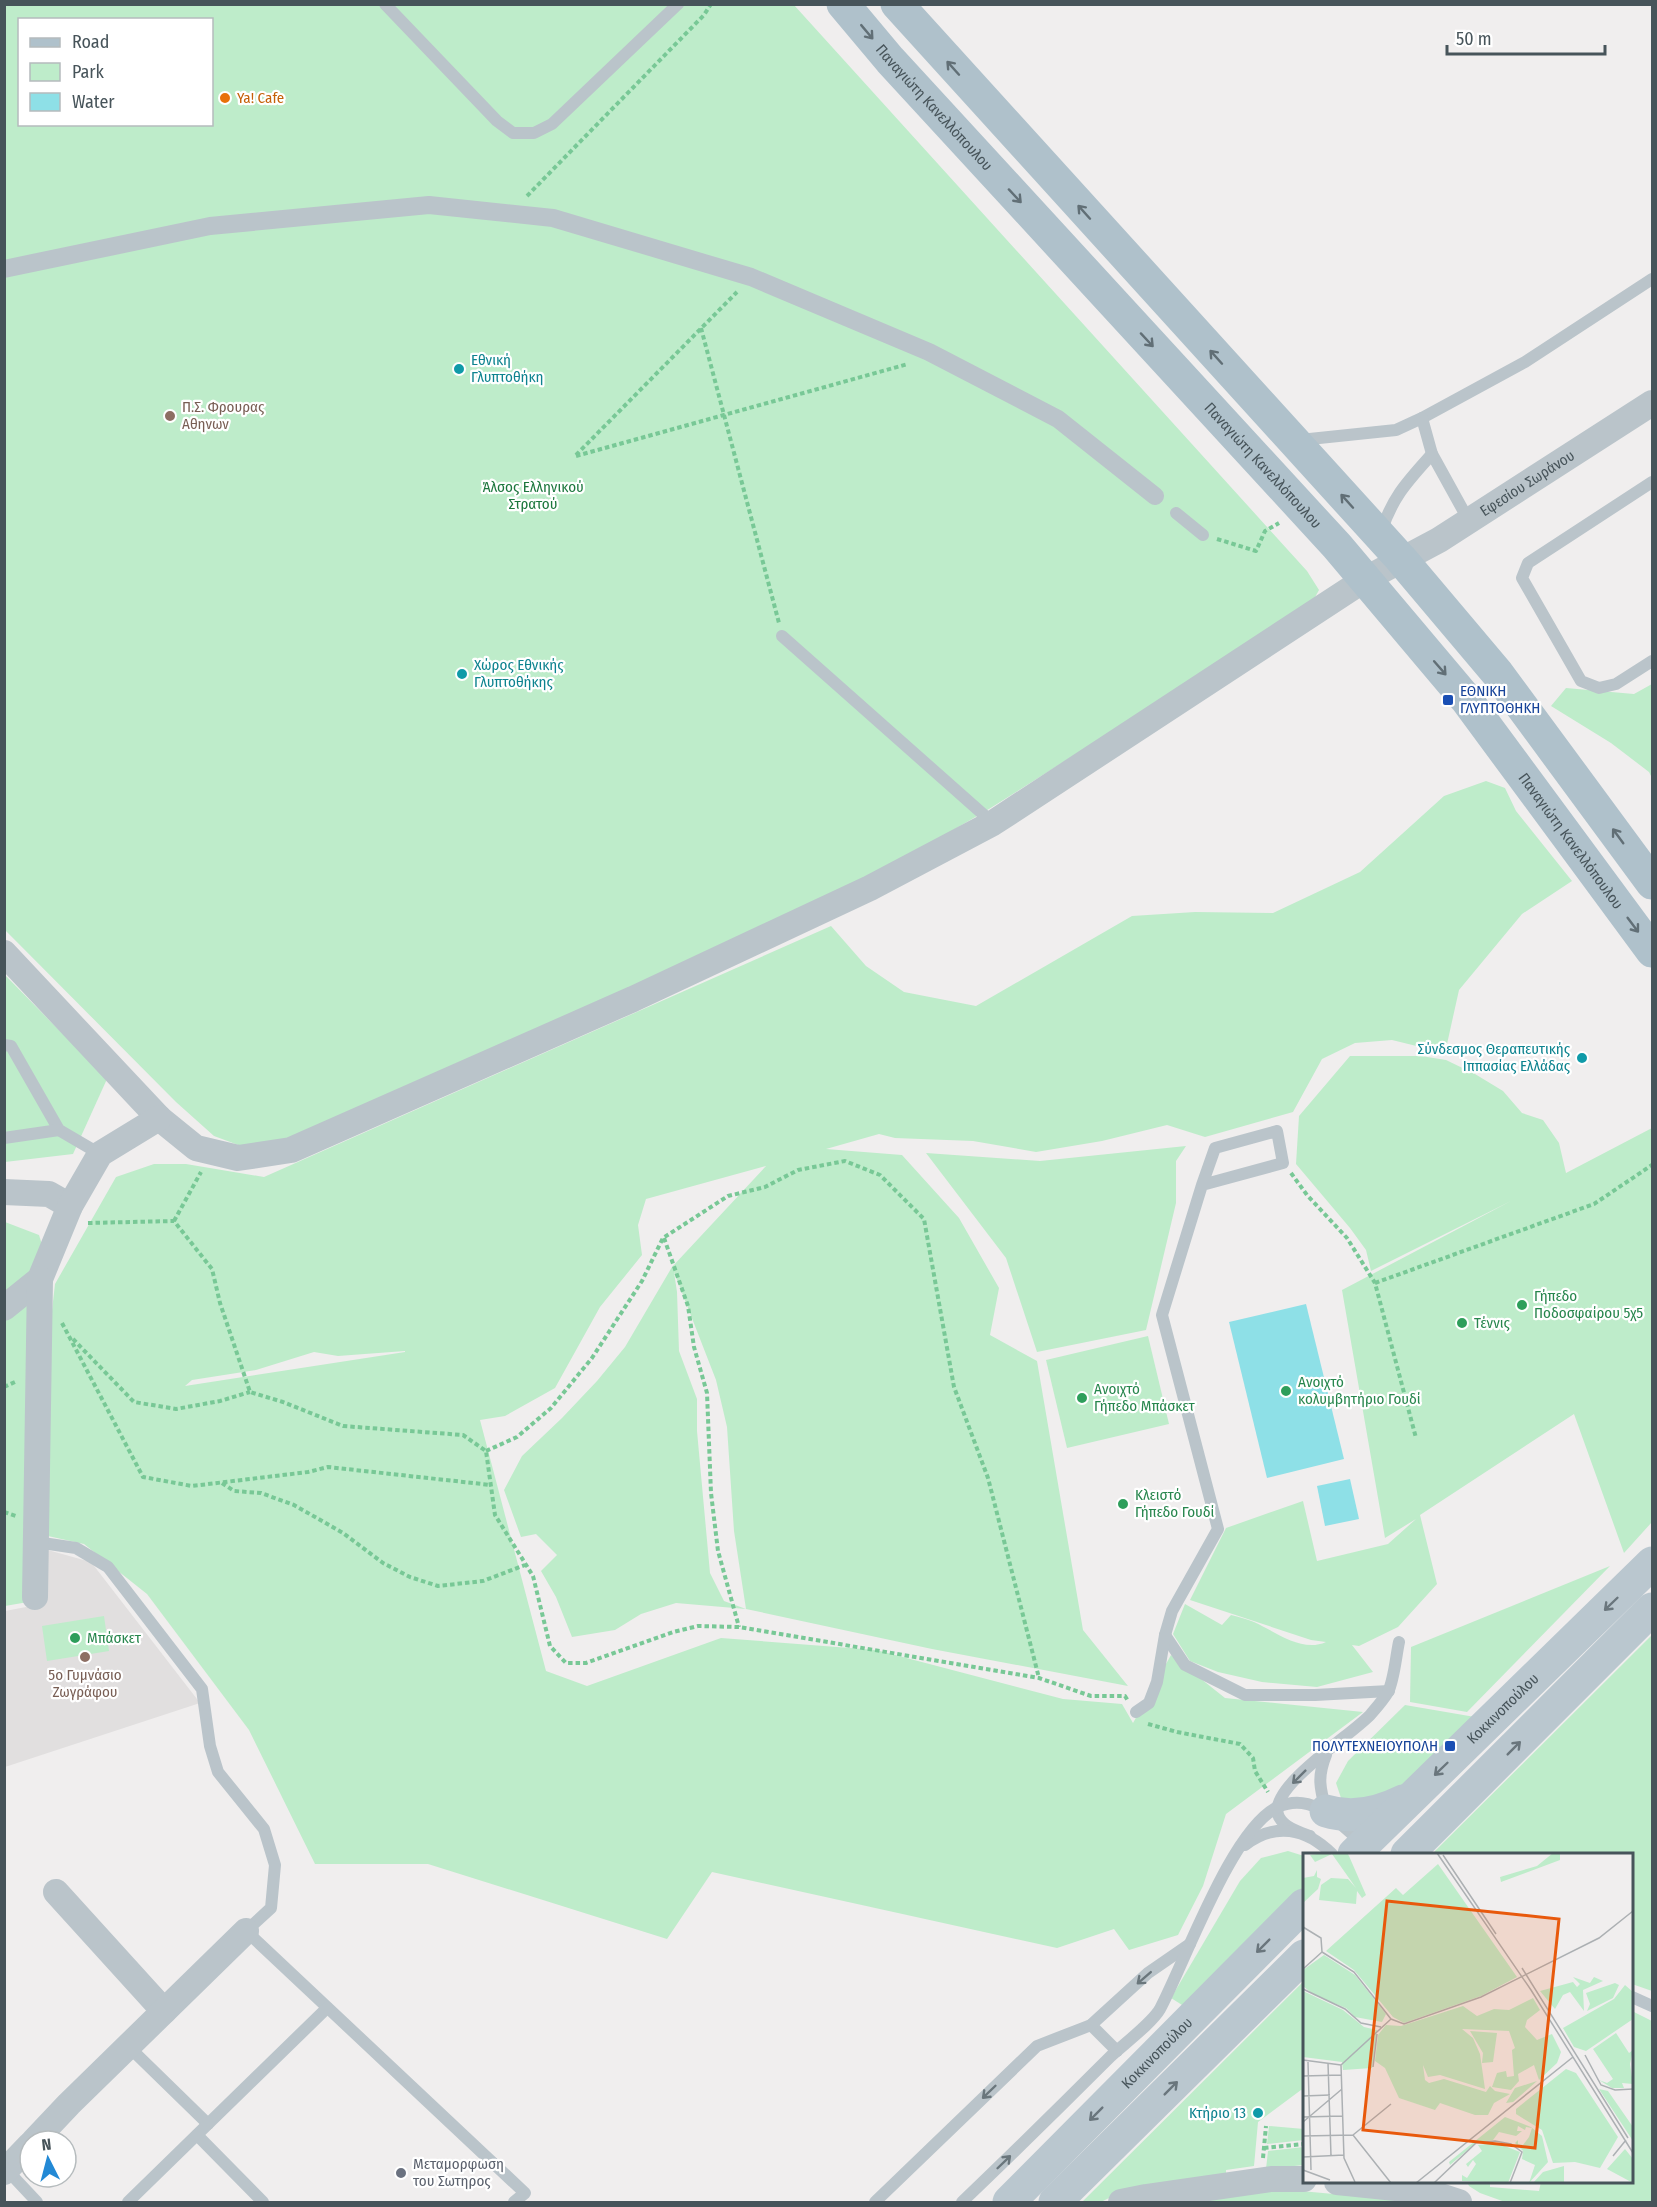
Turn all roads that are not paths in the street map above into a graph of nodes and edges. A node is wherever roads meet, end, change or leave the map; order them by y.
1 (385, 4) edge
2 (678, 4) edge
3 (843, 4) edge
4 (897, 4) edge
5 (4, 269) edge
6 (1653, 279) edge
7 (1653, 404) edge
8 (1422, 418) junction
9 (1293, 441) junction
10 (1432, 454) junction
11 (1652, 483) edge
12 (1155, 496) dead end
13 (1176, 513) dead end
14 (1469, 521) junction
15 (1203, 535) road end
16 (1390, 548) junction
17 (1364, 580) junction
18 (782, 636) road end
19 (1653, 661) edge
20 (993, 823) junction
21 (1653, 883) edge
22 (1653, 951) edge
23 (4, 953) edge
24 (4, 1045) edge
25 (159, 1119) junction
26 (59, 1130) junction
27 (4, 1138) edge
28 (100, 1154) junction
29 (1202, 1185) junction
30 (4, 1192) edge
31 (66, 1215) junction
32 (40, 1279) junction
33 (4, 1308) edge
34 (36, 1542) junction
35 (1653, 1563) edge
36 (34, 1597) dead end
37 (1653, 1610) edge
38 (1165, 1635) junction
39 (1399, 1642) dead end
40 (1389, 1690) junction
41 (1136, 1712) road end
42 (1327, 1751) junction
43 (1415, 1795) junction
44 (1277, 1807) junction
45 (1318, 1823) junction
46 (1420, 1848) edge
47 (1236, 1851) junction
48 (1364, 1851) edge
49 (1332, 1853) edge
50 (56, 1892) dead end
51 (1303, 1907) edge
52 (246, 1931) junction
53 (1191, 1943) junction
54 (1303, 1958) edge
55 (1633, 1997) edge
56 (1653, 2006) edge
57 (327, 2008) junction
58 (164, 2011) junction
59 (1092, 2025) junction
60 (128, 2046) junction
61 (1117, 2051) junction
62 (208, 2124) junction
63 (46, 2129) edge
64 (197, 2135) junction
65 (18, 2158) edge
66 (6, 2171) edge
67 (1303, 2179) edge
68 (1355, 2183) edge
69 (37, 2202) edge
70 (128, 2202) edge
71 (263, 2202) edge
72 (514, 2202) edge
73 (875, 2202) edge
74 (962, 2202) edge
75 (1009, 2202) edge
76 (1055, 2202) edge
77 (1120, 2202) edge
78 (1459, 2202) edge

1 - 2 lane
3 -> 17 main road, Παναγιώτη Κανελλόπουλου
9 -> 4 main road
5 - 12 street
6 - 8 lane
7 - 14 street, Εφεσίου Σωράνου
8 - 9 lane
8 - 10 lane
16 -> 9 main road
10 - 14 lane
10 - 16 lane
11 - 19 lane
13 - 15 lane
14 - 16 street, Εφεσίου Σωράνου
16 - 17 street, Εφεσίου Σωράνου
21 -> 16 main road
17 - 20 street, Εφεσίου Σωράνου
17 -> 22 main road, Παναγιώτη Κανελλόπουλου
18 - 20 lane
20 - 25 street, Εφεσίου Σωράνου
23 - 25 street, Εφεσίου Σωράνου
24 - 26 lane
25 - 28 street
26 - 27 lane
26 - 28 lane
28 - 31 street
29 - 29 lane
29 - 38 lane
30 - 31 street
31 - 32 street
32 - 33 street
32 - 34 street
34 - 36 street
34 - 52 lane
35 -> 43 main road, Κοκκινοπούλου
46 -> 37 main road
38 - 40 lane
38 - 41 lane
39 - 40 lane
40 - 42 lane
42 -> 44 lane
42 - 45 lane
43 - 45 main road
43 - 48 main road, Κοκκινοπούλου
44 - 45 lane
44 - 45 lane
44 - 47 lane
45 - 47 lane
45 - 48 lane
45 - 49 lane
47 - 53 lane
50 - 58 street
51 -> 75 main road, Κοκκινοπούλου
52 - 57 lane
52 - 58 street
53 -> 59 lane
53 - 61 lane
76 -> 54 main road
55 - 56 lane
57 - 62 lane
57 - 72 lane
58 - 60 street
59 - 61 lane
59 -> 73 lane
60 - 62 lane
60 - 63 street
74 -> 61 lane
62 - 64 lane
64 - 70 lane
64 - 71 lane
65 - 66 street
66 - 69 lane
67 - 77 street
68 - 78 street

